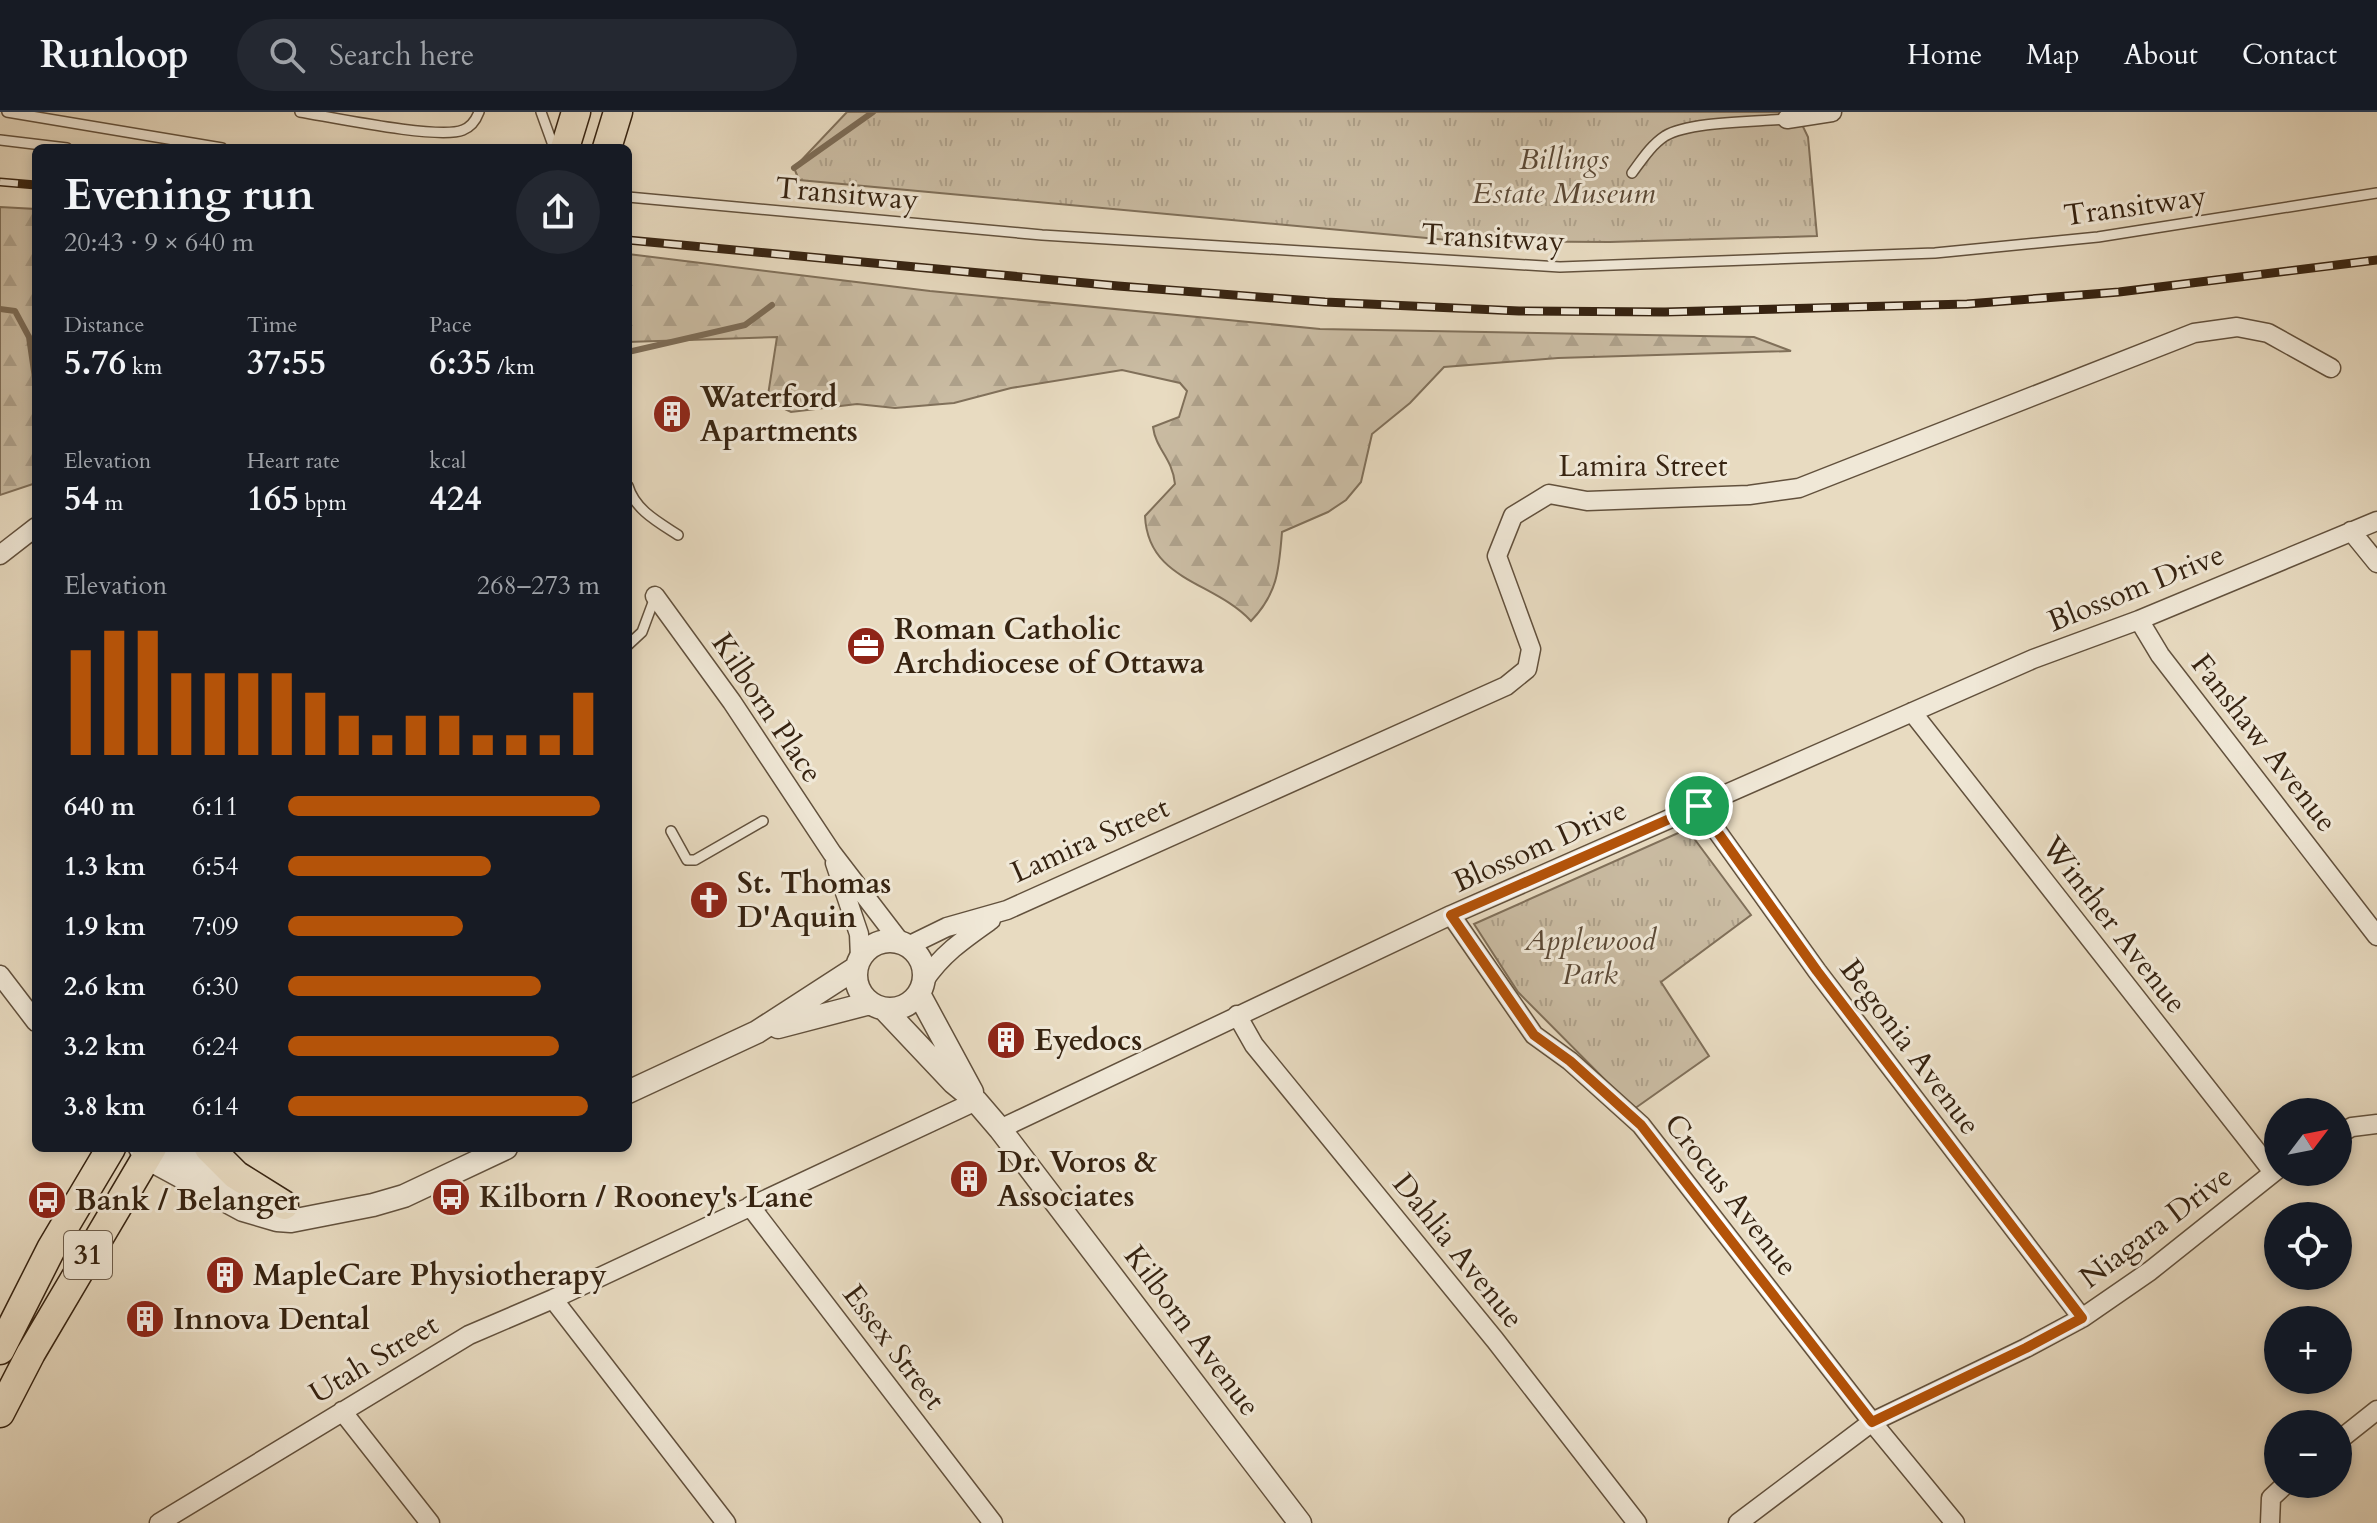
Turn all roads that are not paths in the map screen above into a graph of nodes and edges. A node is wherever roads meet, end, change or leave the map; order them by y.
1 (7, 112) edge
2 (300, 112) edge
3 (479, 112) edge
4 (541, 112) edge
5 (576, 112) edge
6 (618, 112) edge
7 (1832, 112) edge
8 (1787, 119) joint
9 (0, 140) edge
10 (34, 144) edge
11 (198, 144) edge
12 (553, 144) edge
13 (566, 144) edge
14 (608, 144) edge
15 (1632, 173) dead end
16 (2377, 191) edge
17 (632, 197) edge
18 (2331, 368) dead end
19 (632, 498) edge
20 (2377, 521) edge
21 (32, 530) edge
22 (2351, 531) junction
23 (678, 535) dead end
24 (0, 555) edge
25 (2377, 563) edge
26 (655, 596) joint
27 (2139, 620) junction
28 (632, 641) edge
29 (1912, 712) junction
30 (1699, 806) junction
31 (763, 821) dead end
32 (671, 831) dead end
33 (832, 853) junction
34 (1007, 910) junction
35 (1451, 915) junction
36 (2377, 936) edge
37 (904, 944) junction
38 (858, 963) junction
39 (0, 975) edge
40 (921, 988) junction
41 (877, 1006) junction
42 (1237, 1015) junction
43 (32, 1017) edge
44 (757, 1032) junction
45 (632, 1090) edge
46 (976, 1101) junction
47 (2377, 1124) edge
48 (2352, 1127) edge
49 (1000, 1129) junction
50 (109, 1152) edge
51 (151, 1152) edge
52 (155, 1152) edge
53 (157, 1152) edge
54 (213, 1152) edge
55 (477, 1154) edge
56 (2264, 1156) edge
57 (2264, 1179) edge
58 (284, 1205) junction
59 (750, 1206) junction
60 (314, 1216) junction
61 (553, 1299) junction
62 (2082, 1318) junction
63 (0, 1350) edge
64 (2377, 1410) edge
65 (342, 1411) junction
66 (0, 1413) edge
67 (1872, 1422) junction
68 (2352, 1430) edge
69 (2271, 1498) edge
70 (159, 1523) edge
71 (430, 1523) edge
72 (726, 1523) edge
73 (993, 1523) edge
74 (1300, 1523) edge
75 (1637, 1523) edge
76 (1738, 1523) edge
77 (1955, 1523) edge
78 (2270, 1523) edge

1 - 11 lane
2 - 3 lane
4 - 12 lane
5 - 13 main road
6 - 14 main road
7 - 8 street
8 - 15 lane
9 - 10 lane
16 - 17 lane, Transitway
18 - 34 street, Lamira Street
19 - 23 lane
20 - 22 street, Blossom Drive
21 - 24 street
22 - 25 street
22 - 27 street, Blossom Drive
26 - 28 lane
26 - 33 street, Kilborn Place
27 - 29 street, Blossom Drive
27 - 36 street, Fanshaw Avenue
29 - 30 street, Blossom Drive
29 - 56 street, Winther Avenue
30 - 35 street, Blossom Drive
30 - 62 street, Begonia Avenue
31 - 32 lane
33 - 37 street, Kilborn Place
33 - 38 street, Kilborn Place
34 - 37 street, Lamira Street
34 - 40 street, Lamira Street
35 - 42 street, Blossom Drive
35 - 67 street, Crocus Avenue
37 - 38 street
37 - 40 street
38 - 41 street
38 - 44 street
39 - 43 street
40 - 41 street
40 - 46 street, Kilborn Avenue
41 - 44 street
41 - 46 street, Kilborn Avenue
42 - 49 street, Blossom Drive
42 - 75 street, Dahlia Avenue
44 - 45 street
46 - 49 street, Kilborn Avenue
46 - 59 street, Utah Street
47 - 48 street
49 - 74 street, Kilborn Avenue
50 - 63 main road, 31
51 - 66 main road, 31
52 - 60 street
53 - 58 street
54 - 58 main road
55 - 60 street
57 - 62 street, Niagara Drive
58 - 60 street
59 - 61 street, Utah Street
59 - 73 street, Essex Street
61 - 65 street, Utah Street
61 - 72 street
62 - 67 street, Niagara Drive
64 - 68 street
65 - 70 street, Utah Street
65 - 71 street
67 - 76 street, Niagara Drive
67 - 77 street, Crocus Avenue
69 - 78 street

